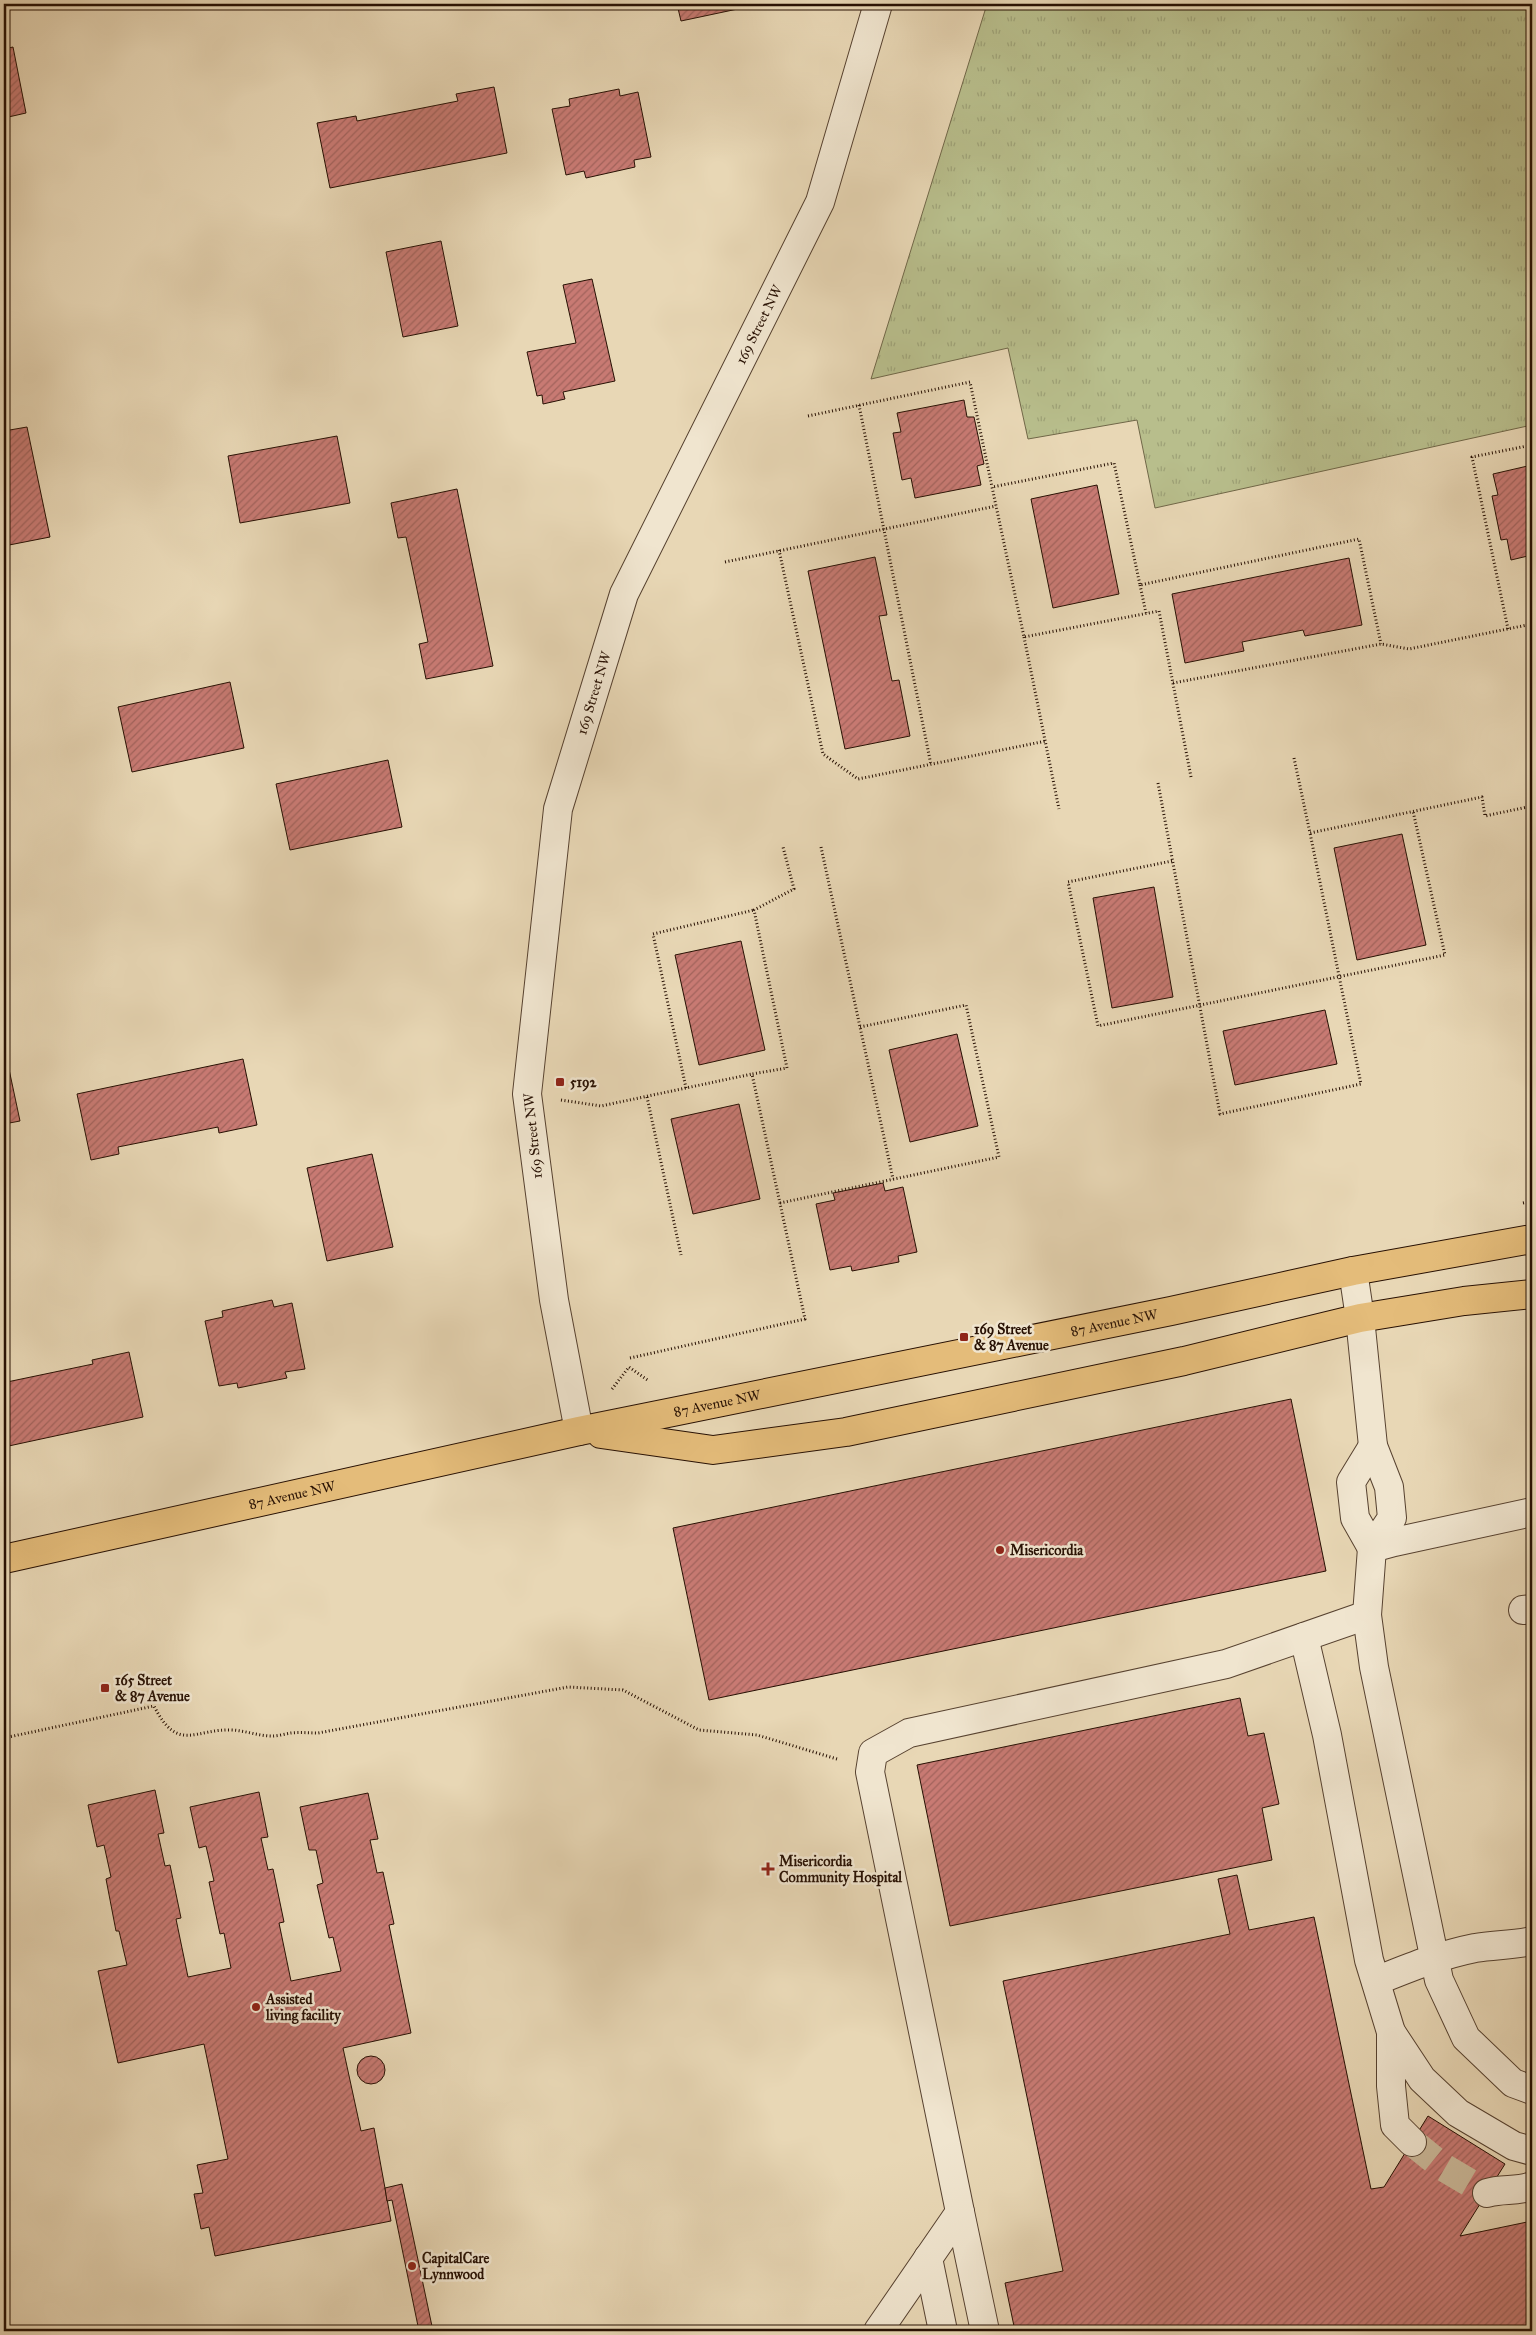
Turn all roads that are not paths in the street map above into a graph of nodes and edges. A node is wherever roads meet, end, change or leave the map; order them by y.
1 (878, 4) edge
2 (1532, 1239) edge
3 (1353, 1271) junction
4 (1532, 1294) edge
5 (1360, 1318) junction
6 (579, 1431) junction
7 (1373, 1446) junction
8 (1532, 1512) edge
9 (1372, 1548) junction
10 (4, 1560) edge
11 (1367, 1615) junction
12 (1304, 1637) junction
13 (1532, 1941) edge
14 (1436, 1969) junction
15 (1376, 1981) junction
16 (1391, 2032) junction
17 (1532, 2090) edge
18 (1412, 2142) tunnel mouth
19 (1532, 2151) edge
20 (1532, 2186) edge
21 (1486, 2193) tunnel mouth
22 (960, 2212) junction
23 (928, 2258) junction
24 (878, 2331) edge
25 (943, 2331) edge
26 (985, 2331) edge

1 - 6 street, 169 Street NW
2 - 3 main road, 87 Avenue NW
3 - 5 street
3 - 6 main road, 87 Avenue NW
4 - 5 main road, 87 Avenue NW
5 - 6 main road, 87 Avenue NW
5 - 7 street
6 - 10 main road, 87 Avenue NW
7 - 9 street
7 - 9 street
8 - 9 street
9 - 11 street
11 - 12 street
11 - 14 street
12 - 15 street
12 - 22 street
13 - 14 street
14 - 15 street
14 - 17 street
15 - 16 street
16 - 18 street
16 - 19 street
20 - 21 street
22 - 23 street
22 - 26 street
23 - 24 street
23 - 25 street

